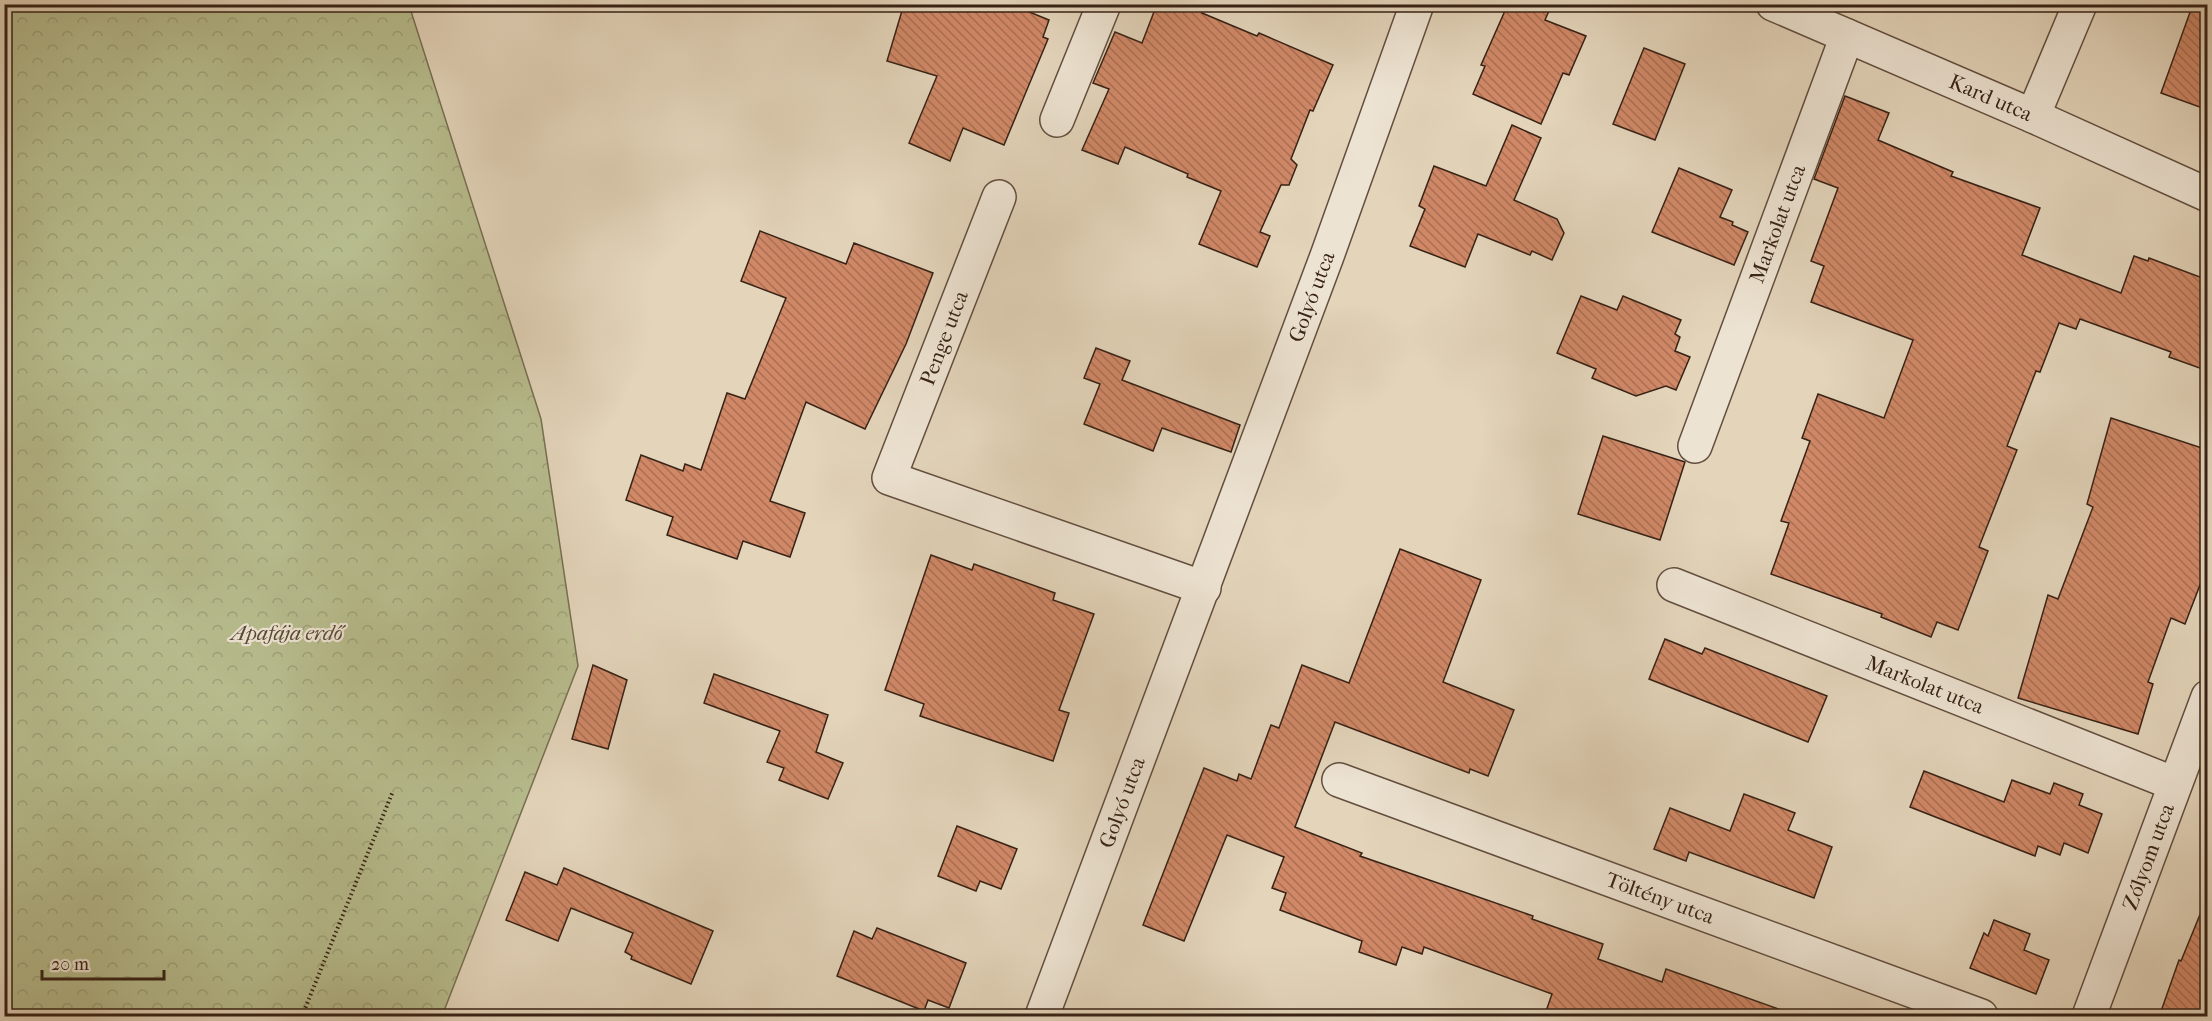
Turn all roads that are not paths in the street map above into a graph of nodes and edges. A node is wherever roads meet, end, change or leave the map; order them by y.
1 (1104, 4) edge
2 (1417, 4) edge
3 (1773, 4) edge
4 (2080, 4) edge
5 (1847, 36) junction
6 (2033, 116) junction
7 (1057, 120) dead end
8 (2208, 195) edge
9 (999, 197) dead end
10 (1695, 446) dead end
11 (1674, 585) dead end
12 (1204, 588) junction
13 (2208, 697) edge
14 (1339, 780) dead end
15 (2175, 784) junction
16 (1042, 1017) edge
17 (1981, 1017) edge
18 (2089, 1017) edge

1 - 7 street
2 - 12 street, Golyó utca
3 - 5 street, Kard utca
4 - 6 street
5 - 6 street, Kard utca
5 - 10 street, Markolat utca
6 - 8 street, Kard utca
9 - 12 street, Penge utca
11 - 15 street, Markolat utca
12 - 16 street, Golyó utca
13 - 15 street, Zólyom utca
14 - 17 street, Töltény utca
15 - 18 street, Zólyom utca

